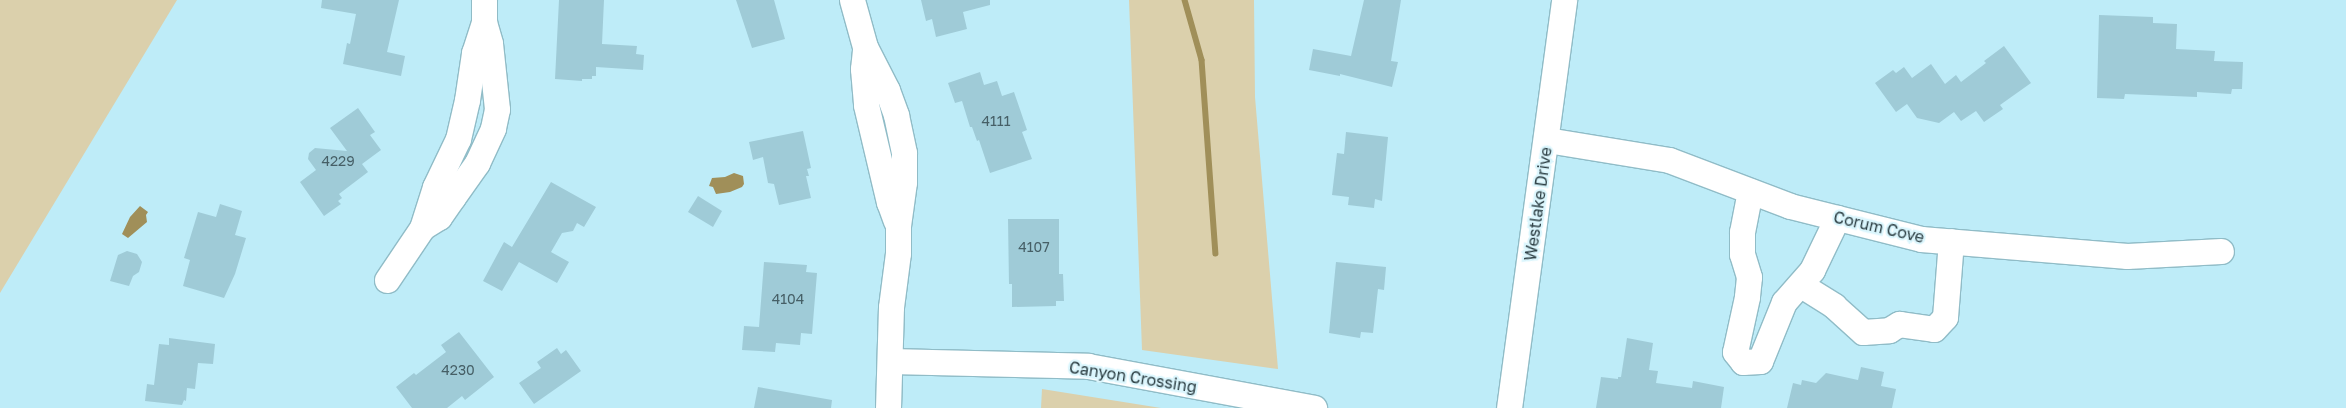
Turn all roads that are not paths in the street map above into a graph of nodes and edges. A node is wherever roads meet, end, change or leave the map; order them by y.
1 (852, 0) edge
2 (1564, 0) edge
3 (484, 11) edge
4 (1547, 140) junction
5 (1750, 191) junction
6 (1837, 218) junction
7 (1951, 241) junction
8 (2221, 252) dead end
9 (388, 280) dead end
10 (1801, 285) junction
11 (890, 361) junction
12 (888, 408) edge
13 (1314, 408) edge
14 (1509, 408) edge

1 - 11 street
2 - 4 street, Westlake Drive
3 - 9 street
4 - 5 street, Corum Cove
4 - 14 street, Westlake Drive
5 - 6 street, Corum Cove
5 - 10 street
6 - 7 street, Corum Cove
6 - 10 street
7 - 8 street, Corum Cove
7 - 10 street
11 - 12 street
11 - 13 street, Canyon Crossing

